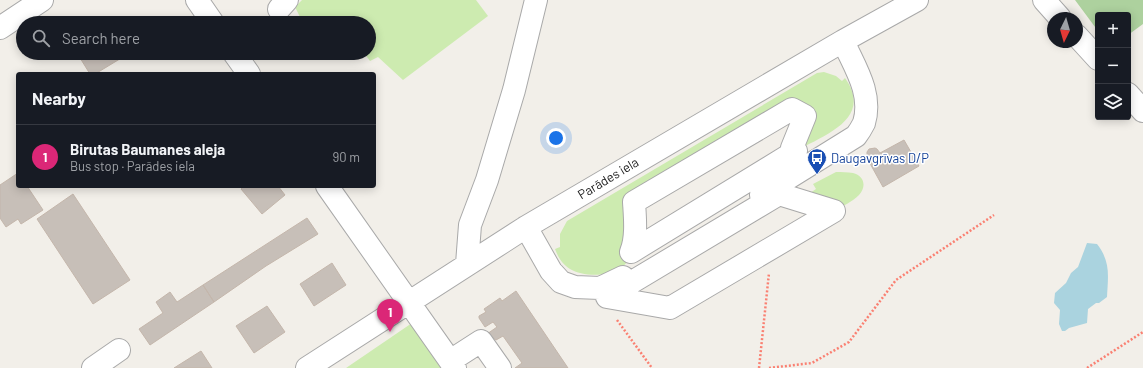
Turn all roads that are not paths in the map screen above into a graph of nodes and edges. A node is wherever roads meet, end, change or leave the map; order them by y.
1 (42, 0) edge
2 (196, 0) edge
3 (536, 0) edge
4 (917, 0) edge
5 (1044, 0) edge
6 (1055, 12) edge
7 (18, 16) edge
8 (208, 16) edge
9 (16, 17) edge
10 (0, 28) edge
11 (843, 40) junction
12 (1083, 43) edge
13 (1095, 56) edge
14 (239, 60) edge
15 (248, 72) edge
16 (1131, 97) edge
17 (1143, 111) edge
18 (329, 188) edge
19 (726, 212) junction
20 (526, 226) junction
21 (467, 264) junction
22 (409, 301) junction
23 (119, 350) dead end
24 (453, 365) edge
25 (93, 368) edge
26 (307, 368) edge
27 (500, 368) edge

1 - 7 street
2 - 8 street
3 - 21 street
4 - 11 street, Parādes iela
5 - 6 street
9 - 10 street
11 - 19 street
11 - 20 street, Parādes iela
12 - 13 street
14 - 15 street
16 - 17 street
18 - 22 street
19 - 19 street
19 - 19 street
19 - 20 street
20 - 21 street, Parādes iela
21 - 22 street, Parādes iela
22 - 24 street
22 - 26 street, Parādes iela
23 - 25 street
24 - 27 street

